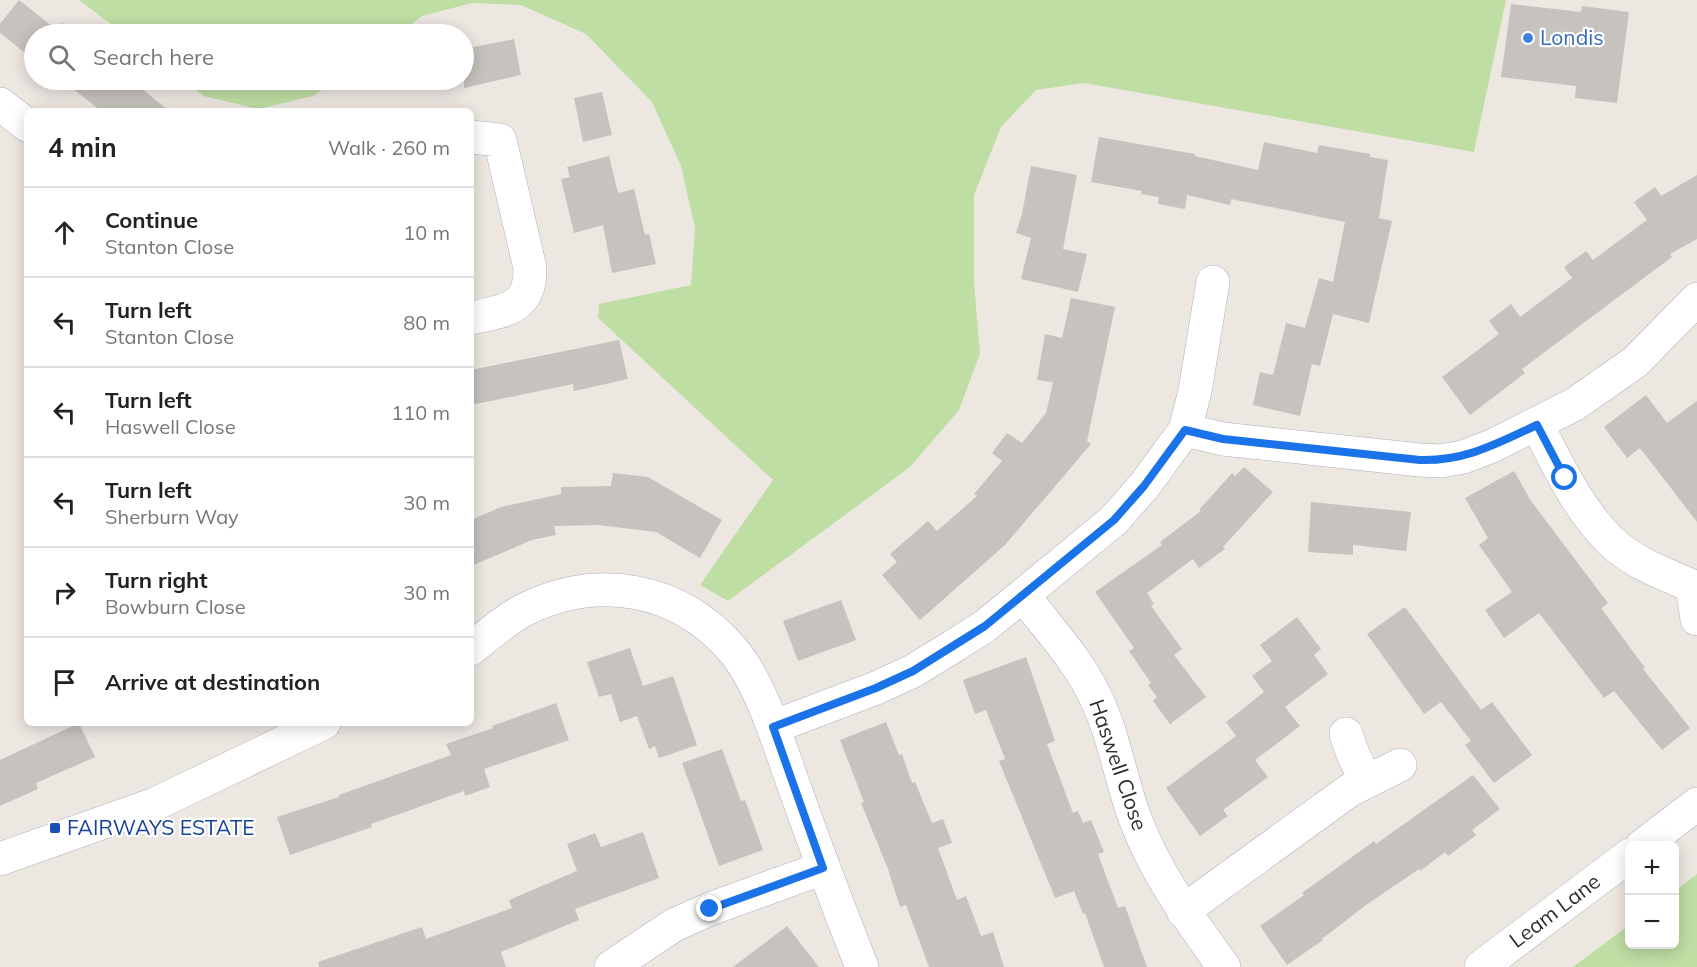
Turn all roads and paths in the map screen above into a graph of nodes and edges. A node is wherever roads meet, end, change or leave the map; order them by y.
1 (0, 104) edge
2 (24, 123) edge
3 (474, 137) edge
4 (1213, 282) dead end
5 (1697, 299) edge
6 (474, 317) edge
7 (1537, 425) junction
8 (1185, 430) junction
9 (1694, 583) edge
10 (1023, 596) junction
11 (1697, 619) edge
12 (474, 647) edge
13 (312, 726) edge
14 (773, 727) junction
15 (1346, 734) dead end
16 (1400, 765) dead end
17 (1366, 781) junction
18 (1697, 804) edge
19 (1649, 841) edge
20 (1625, 858) edge
21 (0, 859) edge
22 (823, 868) junction
23 (1183, 911) junction
24 (610, 967) edge
25 (862, 967) edge
26 (1224, 967) edge
27 (1480, 967) edge

1 - 2 street
3 - 6 street
4 - 8 street
5 - 7 street
7 - 8 street
7 - 9 street
8 - 10 street
9 - 11 street
10 - 14 street
10 - 23 street, Haswell Close
12 - 14 street
13 - 21 street
14 - 22 street
15 - 17 street
16 - 17 street
17 - 23 street
18 - 19 street
20 - 27 street, Leam Lane
22 - 24 street
22 - 25 street
23 - 26 street, Haswell Close

